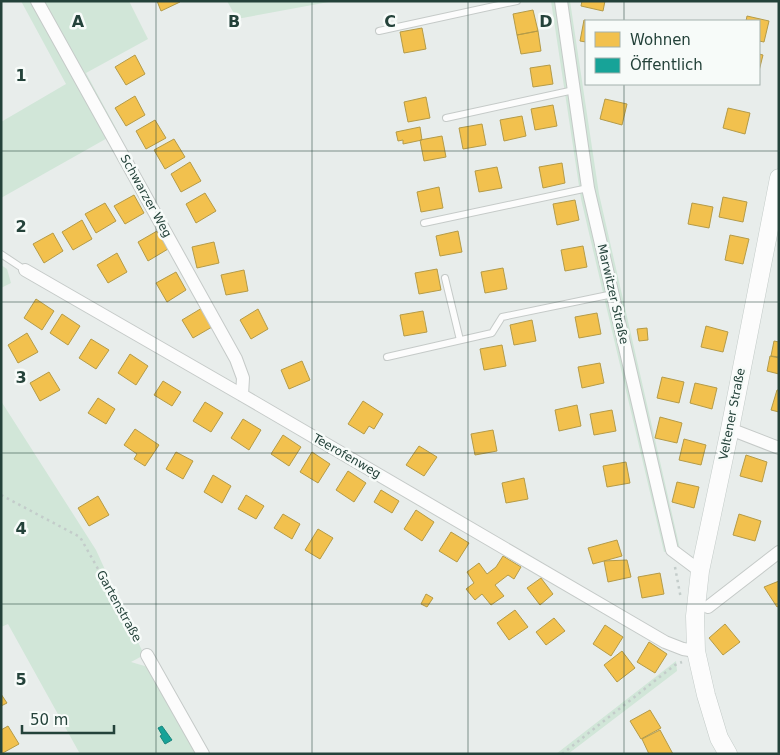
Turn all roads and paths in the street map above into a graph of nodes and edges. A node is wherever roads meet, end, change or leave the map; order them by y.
1 (37, 1) edge
2 (517, 1) edge
3 (561, 1) edge
4 (379, 31) dead end
5 (574, 90) junction
6 (446, 118) dead end
7 (779, 178) edge
8 (588, 188) junction
9 (424, 223) dead end
10 (1, 254) edge
11 (25, 270) joint
12 (445, 278) dead end
13 (613, 294) junction
14 (460, 340) junction
15 (387, 357) dead end
16 (242, 395) junction
17 (730, 429) junction
18 (779, 448) edge
19 (1, 495) edge
20 (672, 550) junction
21 (779, 552) edge
22 (700, 571) junction
23 (682, 605) dead end
24 (708, 607) dead end
25 (147, 655) joint
26 (689, 656) junction
27 (203, 754) edge
28 (562, 754) edge
29 (728, 754) edge

1 - 16 street, Schwarzer Weg
2 - 4 lane
3 - 5 street, Marwitzer Straße
5 - 6 lane
5 - 8 street, Marwitzer Straße
7 - 17 main road, Veltener Straße
8 - 9 lane
8 - 13 street, Marwitzer Straße
10 - 11 lane, Teerofenweg
11 - 16 street, Teerofenweg
12 - 14 lane
13 - 14 lane
13 - 20 street, Marwitzer Straße
14 - 15 lane
16 - 26 street, Teerofenweg
17 - 18 street
17 - 22 main road, Veltener Straße
19 - 25 path, Gartenstraße
20 - 22 street
20 - 23 path
21 - 24 street
22 - 26 main road, Veltener Straße
25 - 27 street, Gartenstraße
26 - 28 path
26 - 29 main road, Veltener Straße

